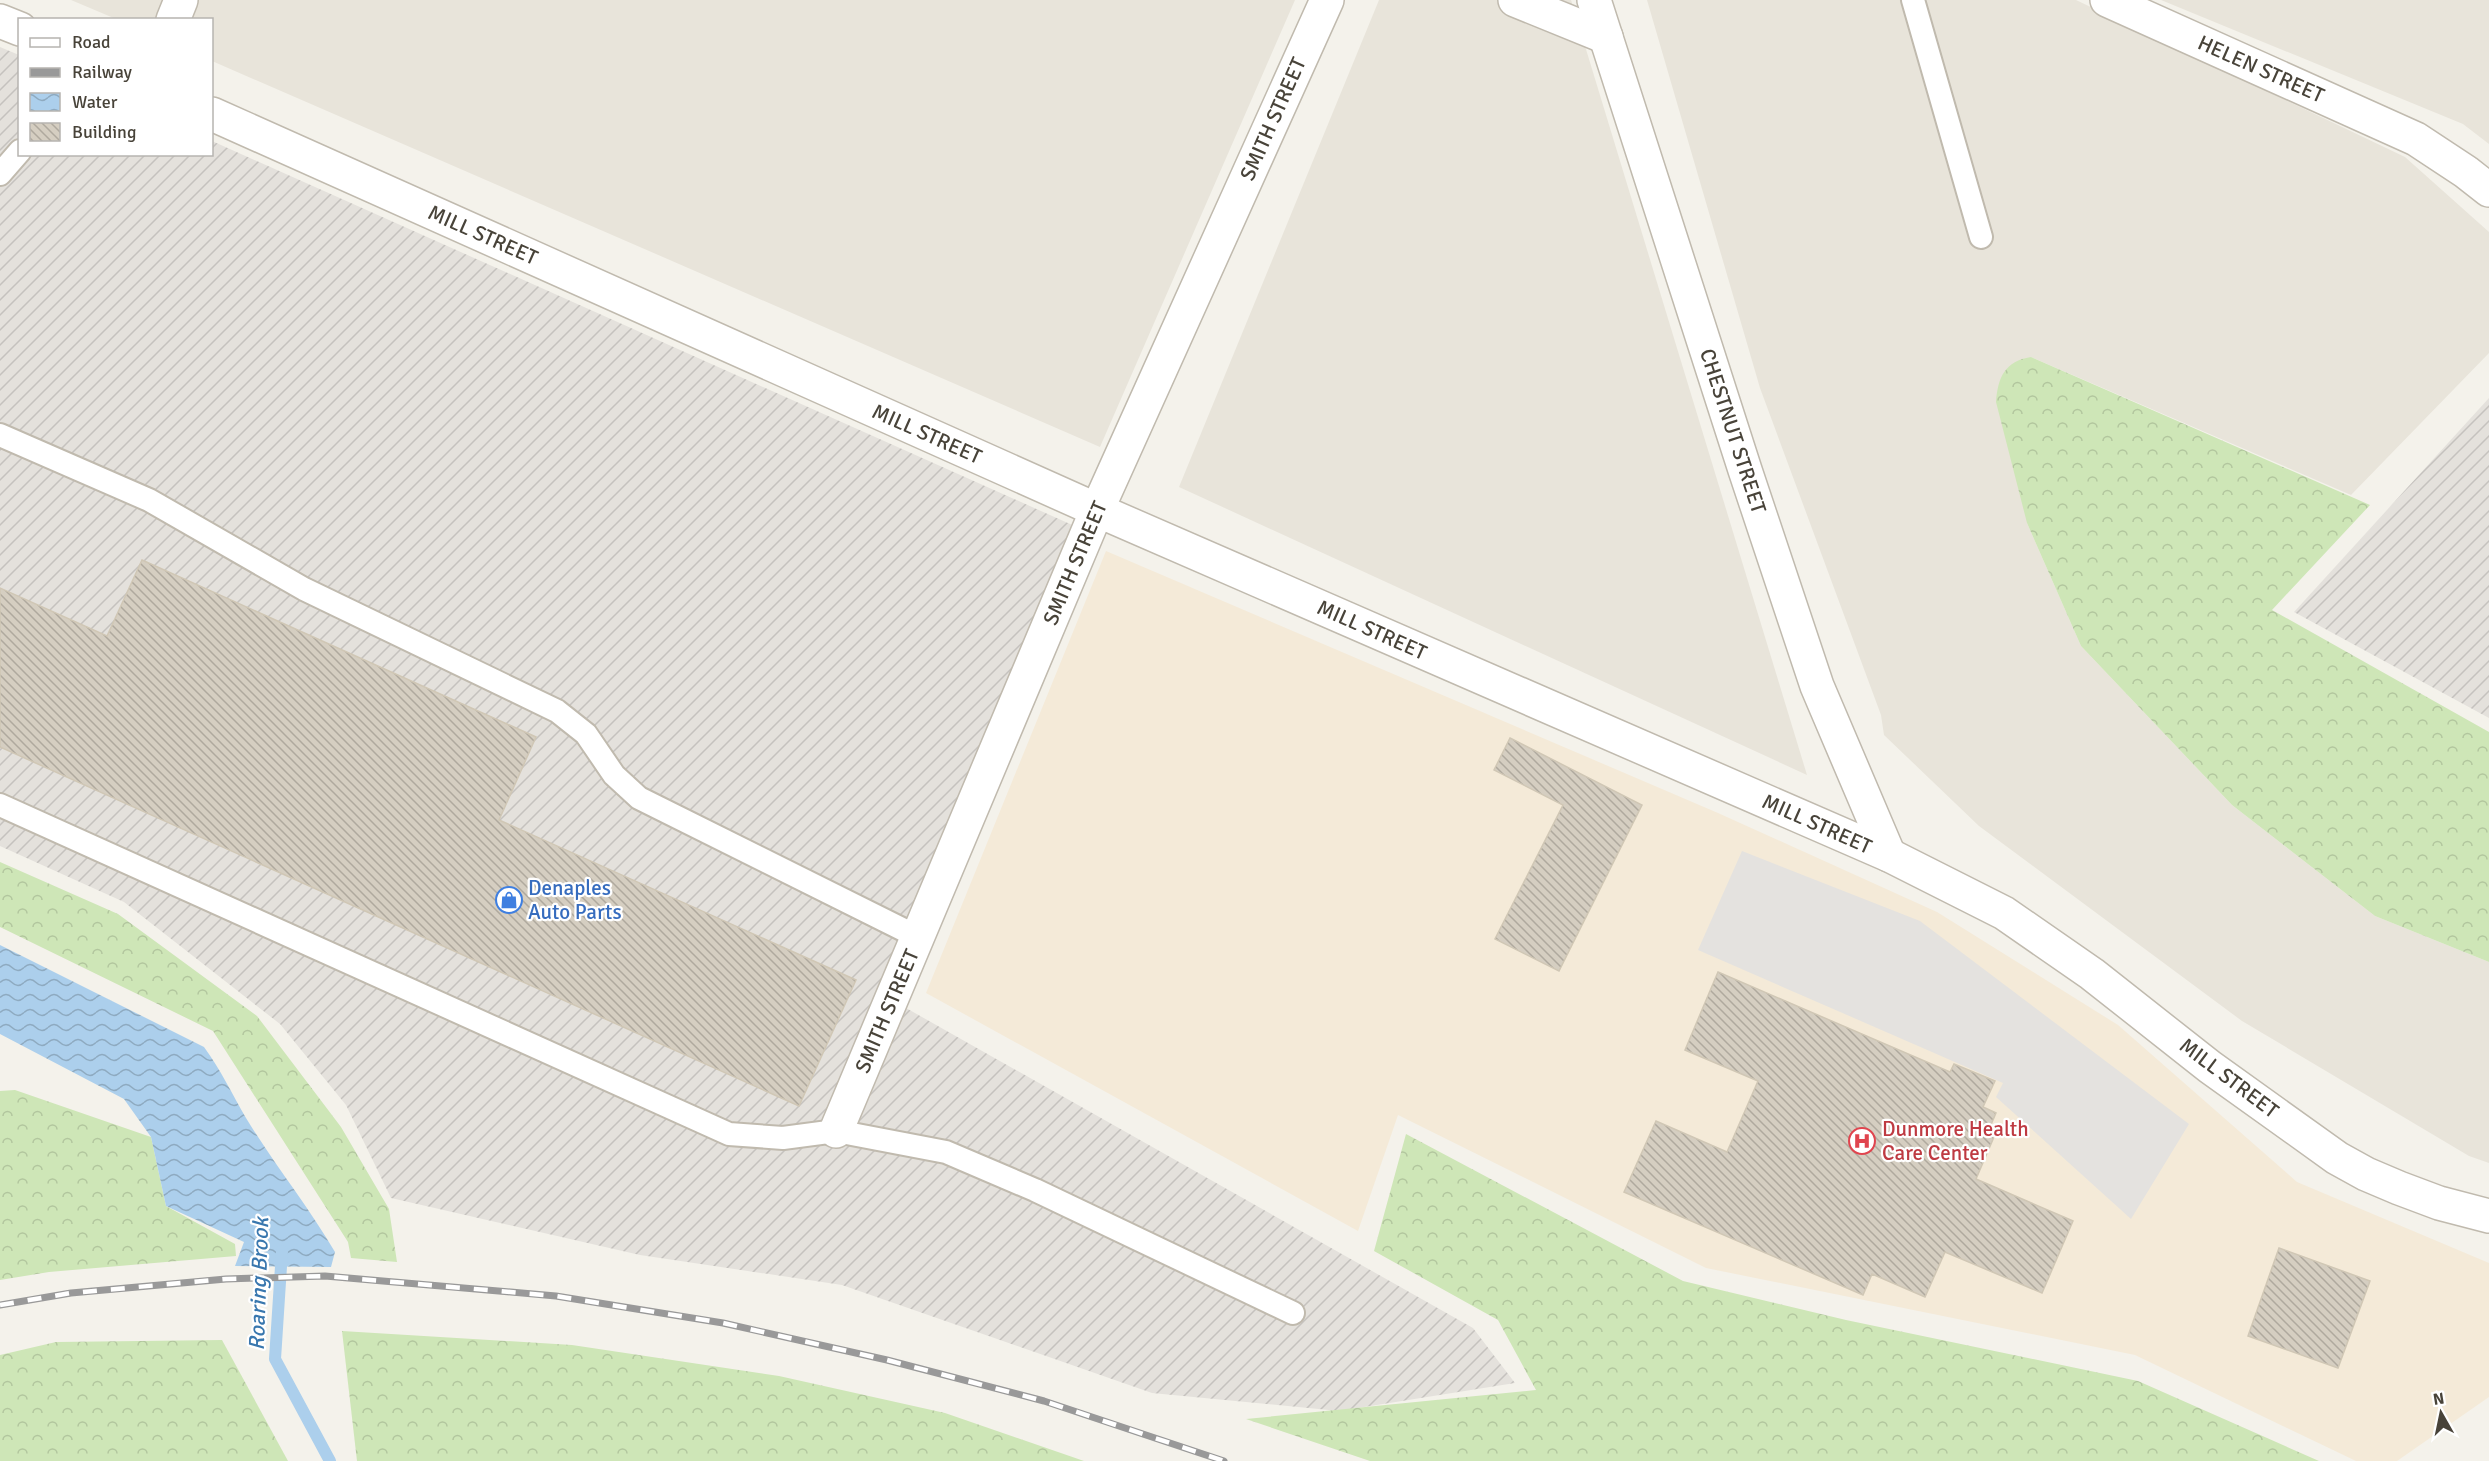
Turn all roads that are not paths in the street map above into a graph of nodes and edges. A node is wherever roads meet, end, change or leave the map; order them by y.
1 (181, 0) edge
2 (1327, 0) edge
3 (1515, 0) edge
4 (1594, 0) edge
5 (1913, 0) edge
6 (2107, 0) edge
7 (174, 18) edge
8 (0, 21) edge
9 (18, 28) edge
10 (1606, 37) junction
11 (213, 114) edge
12 (18, 153) edge
13 (0, 174) edge
14 (2489, 190) edge
15 (1981, 237) dead end
16 (0, 435) edge
17 (1097, 510) junction
18 (0, 806) edge
19 (1889, 855) junction
20 (918, 937) junction
21 (836, 1131) junction
22 (2489, 1216) edge
23 (1293, 1313) dead end

1 - 7 street
2 - 17 street, SMITH STREET
3 - 10 street
4 - 10 street, CHESTNUT STREET
5 - 15 lane
6 - 14 street, HELEN STREET
8 - 9 street
10 - 19 street, CHESTNUT STREET
11 - 17 street, MILL STREET
12 - 13 lane
16 - 20 lane
17 - 19 street, MILL STREET
17 - 20 street, SMITH STREET
18 - 21 lane
19 - 22 street, MILL STREET
20 - 21 street, SMITH STREET
21 - 23 lane

